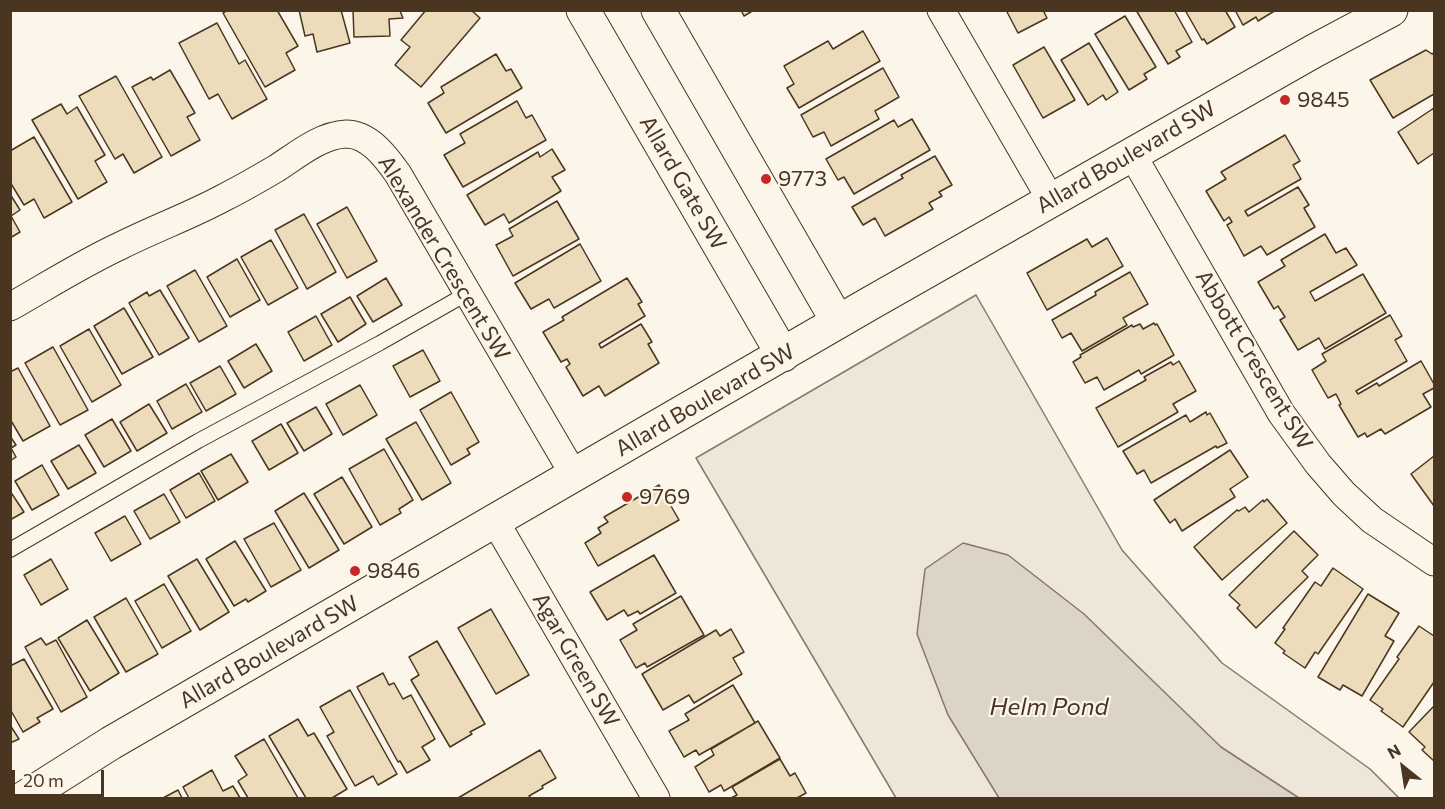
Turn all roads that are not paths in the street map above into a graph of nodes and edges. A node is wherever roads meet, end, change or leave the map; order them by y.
1 (583, 10) edge
2 (658, 10) edge
3 (941, 10) edge
4 (1391, 10) edge
5 (1132, 154) junction
6 (1051, 200) junction
7 (468, 293) junction
8 (10, 307) edge
9 (838, 322) junction
10 (783, 355) junction
11 (574, 475) junction
12 (495, 521) junction
13 (10, 550) edge
14 (1434, 562) edge
15 (24, 798) edge
16 (656, 798) edge

1 - 10 street, Allard Gate SW
2 - 9 street
3 - 6 street
4 - 5 street, Allard Boulevard SW
5 - 6 street, Allard Boulevard SW
5 - 14 street, Abbott Crescent SW
6 - 9 street, Allard Boulevard SW
7 - 8 street, Alexander Crescent SW
7 - 11 street, Alexander Crescent SW
7 - 13 lane
9 - 10 street, Allard Boulevard SW
10 - 11 street, Allard Boulevard SW
11 - 12 street, Allard Boulevard SW
12 - 15 street, Allard Boulevard SW
12 - 16 street, Agar Green SW

